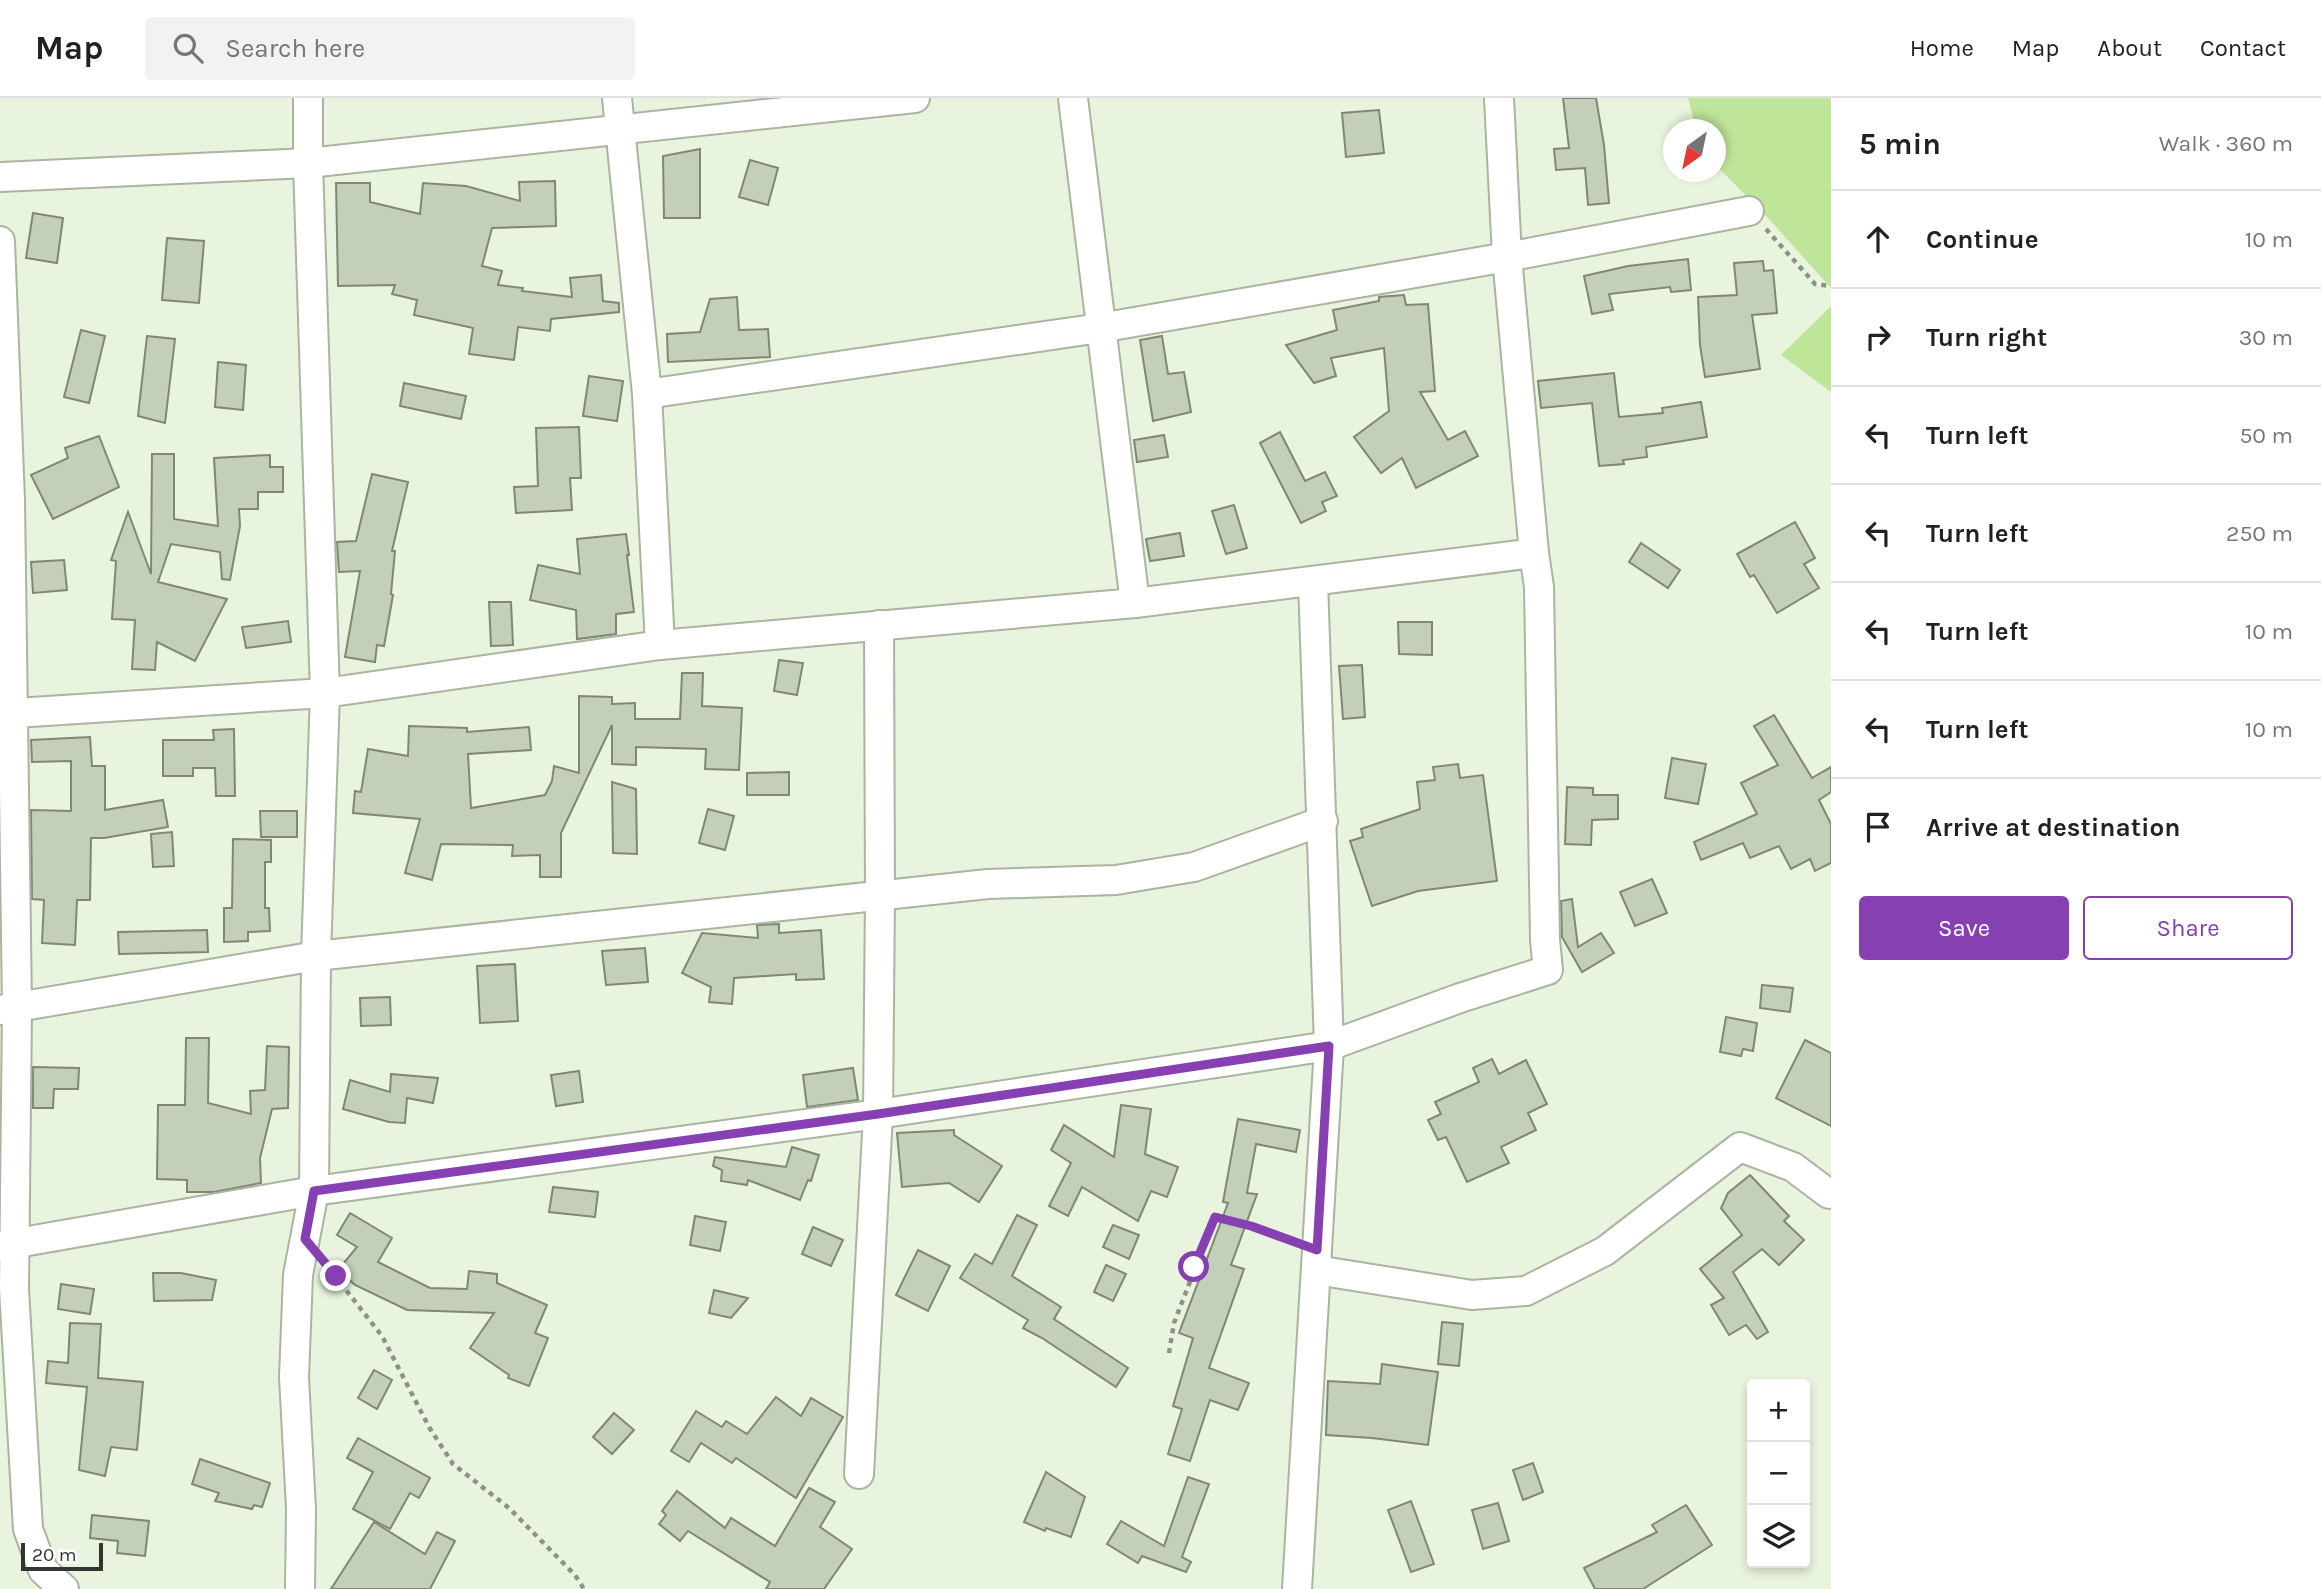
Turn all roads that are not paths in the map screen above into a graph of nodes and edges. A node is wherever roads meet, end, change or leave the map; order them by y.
1 (308, 98) edge
2 (617, 98) edge
3 (915, 98) edge
4 (1073, 98) edge
5 (1499, 98) edge
6 (620, 131) junction
7 (308, 163) junction
8 (0, 177) edge
9 (1749, 211) road end
10 (0, 241) edge
11 (1507, 257) junction
12 (1100, 328) junction
13 (647, 394) junction
14 (1534, 553) junction
15 (1313, 581) junction
16 (1135, 603) junction
17 (879, 625) junction
18 (660, 645) junction
19 (325, 693) junction
20 (6, 713) edge
21 (1322, 821) junction
22 (880, 895) junction
23 (316, 956) junction
24 (9, 1009) edge
25 (1329, 1046) junction
26 (878, 1114) junction
27 (314, 1191) junction
28 (1829, 1194) edge
29 (8, 1245) edge
30 (1317, 1260) junction
31 (859, 1474) dead end
32 (64, 1589) edge
33 (300, 1589) edge
34 (1297, 1589) edge

1 - 7 street
2 - 6 street
3 - 6 street
4 - 12 street
5 - 11 street
6 - 7 street
6 - 13 street
7 - 8 street
7 - 19 street
9 - 11 street
10 - 20 street
11 - 12 street
11 - 14 street
12 - 13 street
12 - 16 street
13 - 18 street
14 - 15 street
14 - 25 street
15 - 16 street
15 - 21 street
16 - 17 street
17 - 18 street
17 - 22 street
18 - 19 street
19 - 20 street
19 - 23 street
20 - 24 street
21 - 22 street
21 - 25 street
22 - 23 street
22 - 26 street
23 - 24 street
23 - 27 street
24 - 29 street
25 - 26 street
25 - 30 street
26 - 27 street
26 - 31 street
27 - 29 street
27 - 33 street
28 - 30 street
29 - 32 street
30 - 34 street

